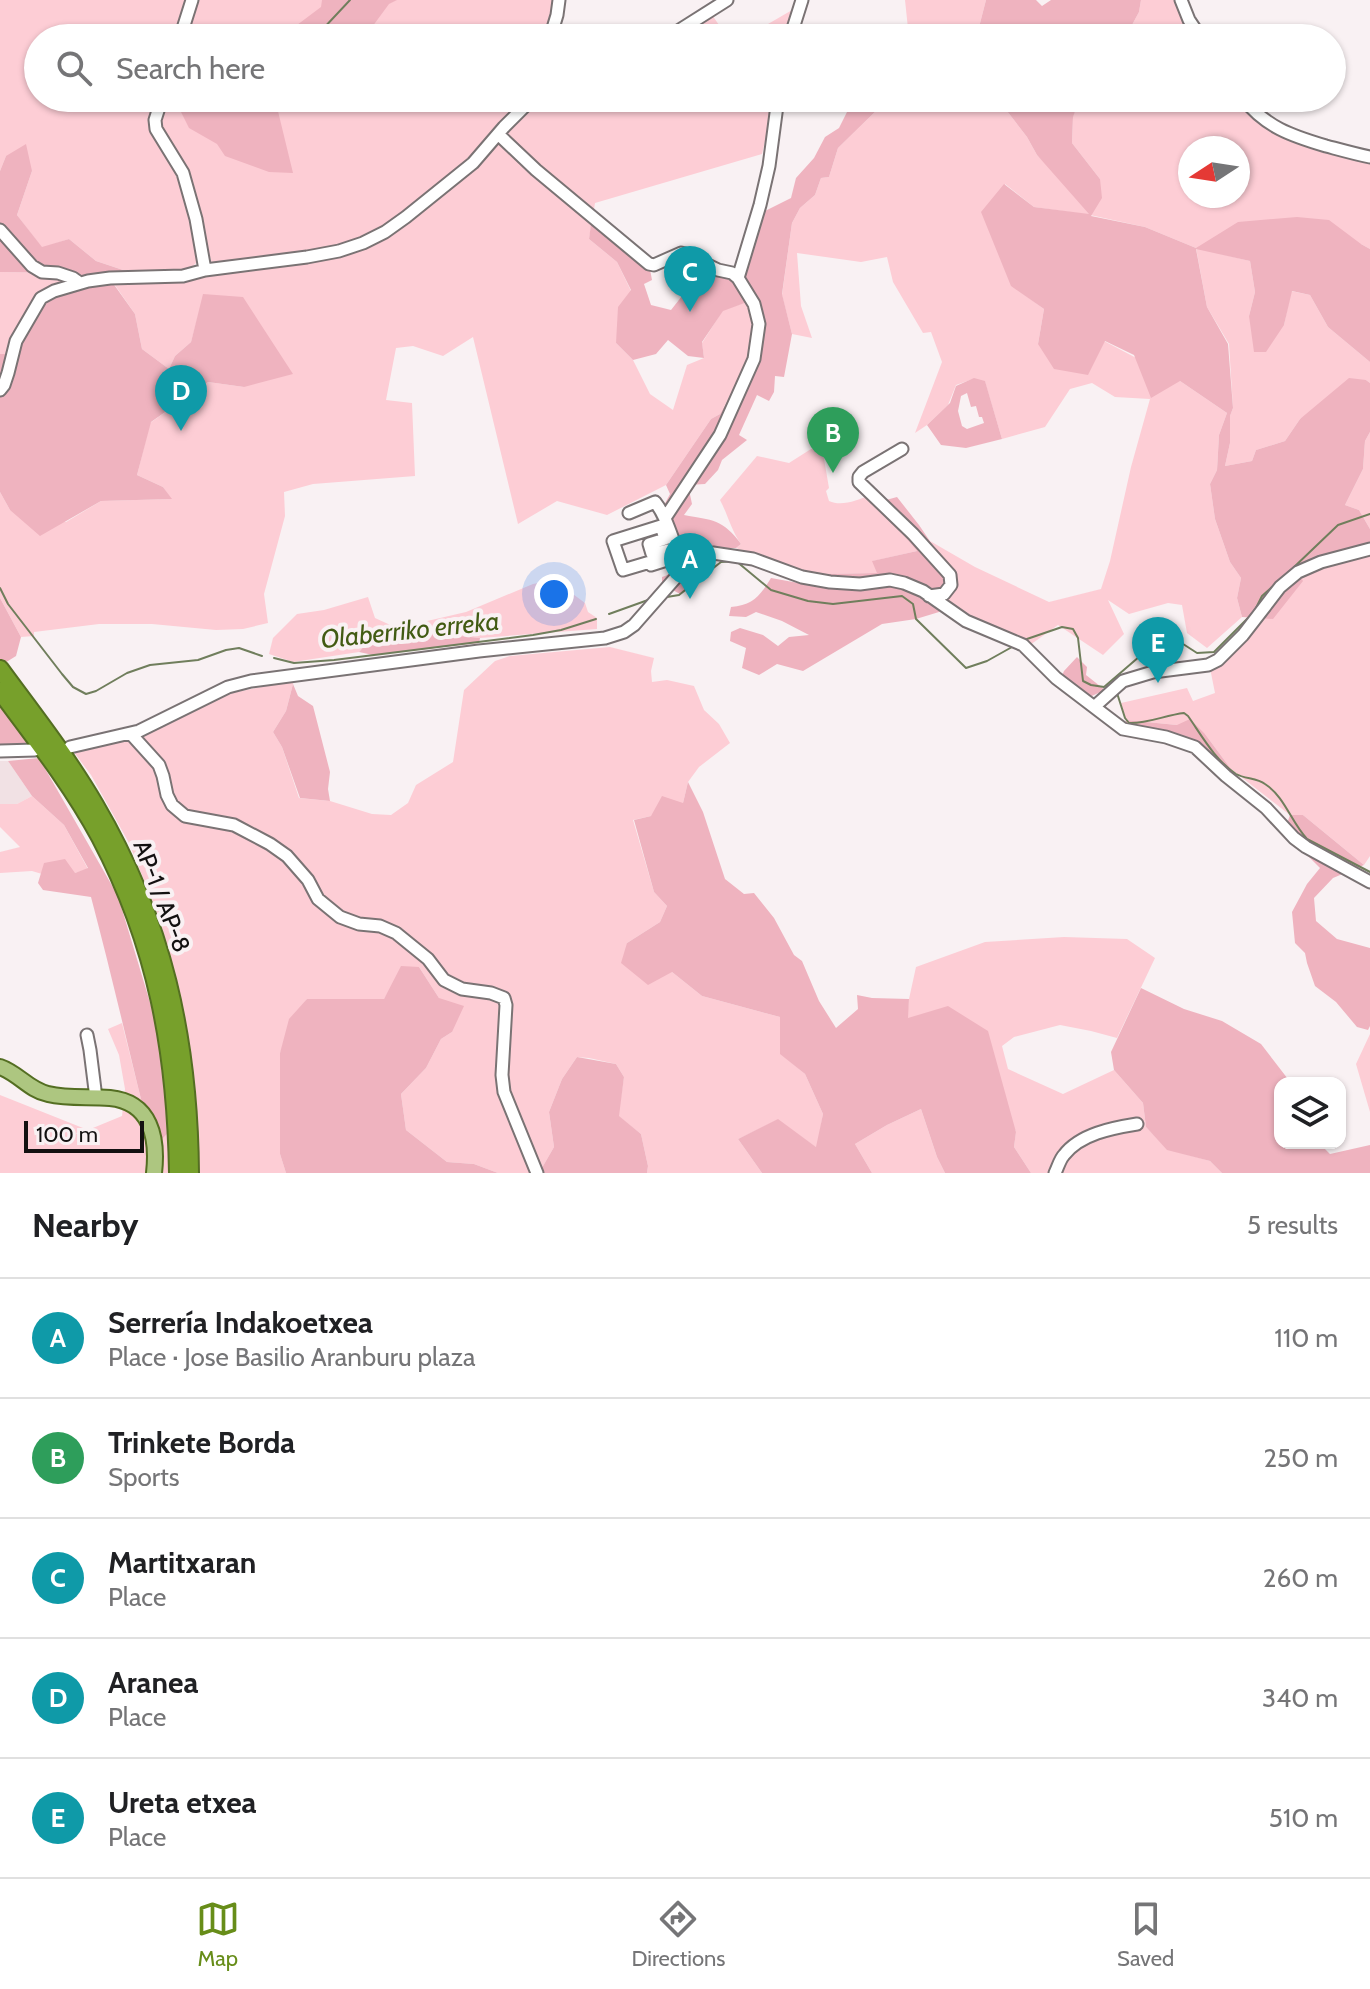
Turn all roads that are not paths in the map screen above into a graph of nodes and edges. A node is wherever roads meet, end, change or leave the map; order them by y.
1 (192, 0) edge
2 (559, 0) edge
3 (727, 0) edge
4 (802, 0) edge
5 (1181, 0) edge
6 (184, 24) edge
7 (554, 24) edge
8 (689, 24) edge
9 (794, 24) edge
10 (1192, 24) edge
11 (158, 112) edge
12 (518, 112) edge
13 (776, 112) edge
14 (1256, 112) edge
15 (498, 134) junction
16 (1370, 157) edge
17 (0, 230) edge
18 (205, 270) junction
19 (738, 278) junction
20 (80, 283) junction
21 (0, 390) edge
22 (902, 449) dead end
23 (629, 513) dead end
24 (665, 518) junction
25 (613, 541) joint
26 (1370, 549) edge
27 (685, 567) junction
28 (929, 596) junction
29 (0, 669) edge
30 (0, 691) edge
31 (1094, 707) junction
32 (131, 734) junction
33 (70, 747) dead end
34 (35, 750) dead end
35 (0, 751) edge
36 (1370, 882) edge
37 (87, 1035) dead end
38 (0, 1067) edge
39 (96, 1098) junction
40 (1137, 1124) dead end
41 (154, 1173) edge
42 (178, 1173) edge
43 (190, 1173) edge
44 (537, 1173) edge
45 (1055, 1173) edge

1 - 6 street
2 - 7 street
3 - 8 street
4 - 9 street
5 - 10 street
11 - 18 street
12 - 15 street
13 - 19 street
14 - 16 street
15 - 18 street
15 - 19 street
17 - 20 street
18 - 20 street
19 - 24 street
20 - 21 street
22 - 28 street
23 - 24 street
24 - 27 street
25 - 25 street
26 - 31 street
27 - 28 street
27 - 32 street
28 - 31 street
29 - 43 highway, AP-1 / AP-8
30 - 42 highway, AP-1 / AP-8
31 - 36 street
32 - 33 street
32 - 44 street
34 - 35 street
37 - 39 street
38 - 39 main road
39 - 41 main road
40 - 45 street

